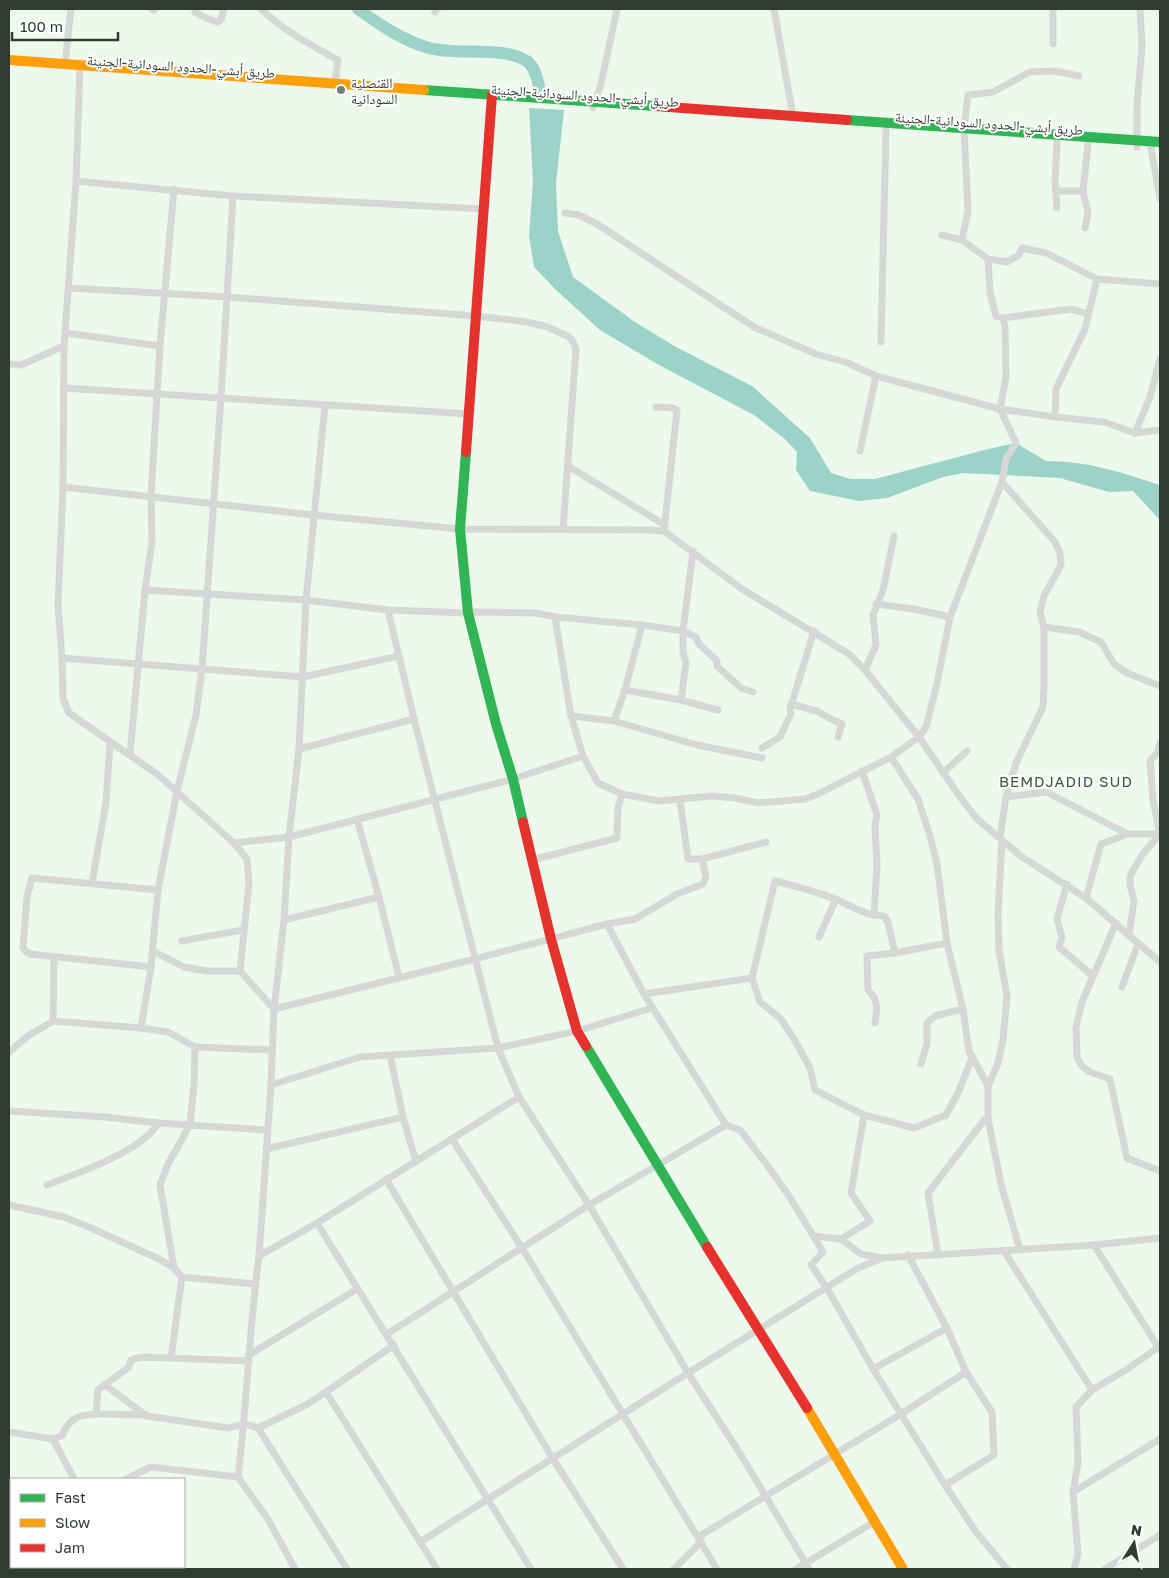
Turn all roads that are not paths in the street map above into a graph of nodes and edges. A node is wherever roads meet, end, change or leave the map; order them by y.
1 (71, 9) edge
2 (224, 9) edge
3 (261, 9) edge
4 (617, 9) edge
5 (774, 9) edge
6 (1053, 9) edge
7 (1140, 9) edge
8 (195, 12) dead end
9 (1052, 44) dead end
10 (9, 60) edge
11 (65, 64) junction
12 (9, 67) edge
13 (80, 68) junction
14 (1079, 76) dead end
15 (258, 81) junction
16 (335, 83) junction
17 (492, 98) junction
18 (594, 105) junction
19 (650, 110) junction
20 (793, 116) junction
21 (886, 130) junction
22 (964, 132) junction
23 (1057, 142) junction
24 (1088, 144) junction
25 (1137, 144) junction
26 (1156, 145) edge
27 (76, 181) junction
28 (174, 190) junction
29 (1056, 191) junction
30 (1083, 191) junction
31 (233, 196) junction
32 (1160, 199) edge
33 (483, 208) junction
34 (1057, 208) dead end
35 (565, 213) dead end
36 (1085, 228) dead end
37 (942, 236) dead end
38 (962, 240) junction
39 (988, 260) junction
40 (1097, 279) junction
41 (1160, 284) edge
42 (69, 288) junction
43 (165, 294) junction
44 (227, 298) junction
45 (1088, 314) junction
46 (476, 316) junction
47 (1003, 318) junction
48 (66, 333) junction
49 (881, 342) dead end
50 (64, 346) junction
51 (160, 346) junction
52 (1160, 359) edge
53 (9, 364) edge
54 (876, 376) junction
55 (64, 388) junction
56 (158, 394) junction
57 (221, 398) junction
58 (325, 405) junction
59 (656, 407) dead end
60 (1000, 409) junction
61 (469, 414) junction
62 (1055, 417) junction
63 (1160, 430) edge
64 (1135, 433) junction
65 (860, 451) dead end
66 (568, 466) junction
67 (1002, 482) junction
68 (63, 487) junction
69 (151, 496) junction
70 (213, 503) junction
71 (313, 515) junction
72 (664, 528) junction
73 (460, 529) junction
74 (563, 529) junction
75 (894, 536) dead end
76 (693, 551) junction
77 (145, 590) junction
78 (207, 594) junction
79 (306, 600) junction
80 (876, 604) junction
81 (388, 610) junction
82 (468, 613) junction
83 (555, 617) junction
84 (950, 617) junction
85 (642, 625) junction
86 (1044, 627) junction
87 (682, 631) junction
88 (814, 631) junction
89 (399, 656) junction
90 (62, 658) junction
91 (138, 665) junction
92 (202, 669) junction
93 (865, 670) junction
94 (303, 677) junction
95 (1160, 686) edge
96 (625, 690) junction
97 (753, 692) dead end
98 (681, 700) junction
99 (792, 704) junction
100 (718, 710) dead end
101 (571, 716) junction
102 (414, 719) junction
103 (614, 721) junction
104 (838, 737) dead end
105 (918, 737) junction
106 (110, 742) junction
107 (1160, 743) edge
108 (762, 748) dead end
109 (299, 749) junction
110 (967, 751) dead end
111 (130, 754) junction
112 (583, 756) junction
113 (891, 757) junction
114 (762, 758) dead end
115 (862, 772) junction
116 (943, 773) junction
117 (513, 779) junction
118 (177, 791) junction
119 (622, 794) junction
120 (1006, 797) junction
121 (434, 799) junction
122 (680, 800) junction
123 (1156, 800) edge
124 (357, 819) junction
125 (1128, 834) junction
126 (1160, 834) edge
127 (289, 837) junction
128 (1001, 839) junction
129 (766, 842) dead end
130 (234, 843) junction
131 (532, 860) junction
132 (702, 860) junction
133 (92, 883) junction
134 (1067, 884) junction
135 (158, 890) junction
136 (379, 897) junction
137 (1086, 898) junction
138 (836, 899) junction
139 (874, 915) junction
140 (284, 920) junction
141 (1116, 923) junction
142 (607, 924) junction
143 (243, 930) junction
144 (1129, 935) junction
145 (819, 937) dead end
146 (551, 938) junction
147 (182, 941) dead end
148 (947, 943) junction
149 (1138, 944) junction
150 (153, 952) junction
151 (895, 953) junction
152 (54, 957) junction
153 (475, 959) junction
154 (1160, 962) edge
155 (151, 968) junction
156 (240, 971) junction
157 (1093, 976) junction
158 (399, 978) junction
159 (752, 978) junction
160 (1122, 987) dead end
161 (644, 994) junction
162 (652, 1008) junction
163 (963, 1008) junction
164 (274, 1009) junction
165 (53, 1021) junction
166 (875, 1023) dead end
167 (141, 1028) junction
168 (577, 1031) junction
169 (195, 1046) junction
170 (498, 1048) junction
171 (271, 1050) junction
172 (9, 1052) edge
173 (390, 1055) junction
174 (972, 1058) junction
175 (921, 1064) dead end
176 (271, 1085) junction
177 (988, 1086) junction
178 (519, 1097) junction
179 (9, 1111) edge
180 (864, 1115) junction
181 (403, 1117) junction
182 (988, 1119) junction
183 (158, 1123) junction
184 (190, 1125) junction
185 (726, 1125) junction
186 (267, 1130) junction
187 (452, 1139) junction
188 (266, 1149) junction
189 (416, 1162) junction
190 (657, 1166) junction
191 (1160, 1171) edge
192 (386, 1179) junction
193 (47, 1185) dead end
194 (9, 1205) edge
195 (589, 1205) junction
196 (317, 1223) junction
197 (814, 1236) junction
198 (1160, 1238) edge
199 (841, 1239) junction
200 (1094, 1245) junction
201 (522, 1248) junction
202 (1020, 1250) junction
203 (1004, 1251) junction
204 (908, 1255) junction
205 (938, 1255) junction
206 (258, 1256) junction
207 (882, 1258) junction
208 (174, 1268) junction
209 (182, 1277) junction
210 (255, 1284) junction
211 (827, 1288) junction
212 (357, 1289) junction
213 (453, 1293) junction
214 (946, 1328) junction
215 (758, 1330) junction
216 (387, 1334) junction
217 (394, 1346) junction
218 (1160, 1348) edge
219 (171, 1358) junction
220 (249, 1359) junction
221 (873, 1369) junction
222 (966, 1372) junction
223 (688, 1373) junction
224 (105, 1385) junction
225 (1092, 1390) junction
226 (326, 1392) junction
227 (96, 1414) junction
228 (624, 1414) junction
229 (901, 1414) junction
230 (147, 1416) junction
231 (244, 1424) junction
232 (258, 1428) junction
233 (9, 1432) edge
234 (1160, 1438) edge
235 (54, 1439) junction
236 (834, 1453) junction
237 (553, 1459) junction
238 (238, 1477) junction
239 (74, 1478) edge
240 (128, 1478) edge
241 (945, 1485) junction
242 (1073, 1492) junction
243 (765, 1497) junction
244 (488, 1498) junction
245 (874, 1522) junction
246 (1160, 1535) edge
247 (699, 1540) junction
248 (420, 1542) junction
249 (807, 1566) edge
250 (295, 1569) edge
251 (347, 1569) edge
252 (437, 1569) edge
253 (531, 1569) edge
254 (623, 1569) edge
255 (674, 1569) edge
256 (717, 1569) edge
257 (796, 1569) edge
258 (903, 1569) edge
259 (1007, 1569) edge
260 (1074, 1569) edge
261 (1105, 1569) edge

1 - 11 street
2 - 8 street
3 - 16 street
4 - 18 street
5 - 20 street
6 - 9 street
7 - 25 street
10 - 11 main road
11 - 13 main road
12 - 13 main road, طريق أبشي-الحدود السودانية-الجنينة
13 - 15 main road, طريق أبشي-الحدود السودانية-الجنينة
13 - 27 street
14 - 22 street
15 - 16 main road
15 - 17 main road, طريق أبشي-الحدود السودانية-الجنينة
16 - 17 main road
17 - 18 main road, طريق أبشي-الحدود السودانية-الجنينة
17 - 33 main road
18 - 19 main road, طريق أبشي-الحدود السودانية-الجنينة
19 - 20 main road
19 - 21 main road, طريق أبشي-الحدود السودانية-الجنينة
20 - 22 main road
21 - 22 main road, طريق أبشي-الحدود السودانية-الجنينة
21 - 49 street
22 - 23 main road, طريق أبشي-الحدود السودانية-الجنينة
22 - 25 main road
22 - 38 street
23 - 24 main road, طريق أبشي-الحدود السودانية-الجنينة
23 - 29 street
24 - 25 main road, طريق أبشي-الحدود السودانية-الجنينة
24 - 30 street
25 - 26 main road, طريق أبشي-الحدود السودانية-الجنينة
26 - 32 street
27 - 28 street
27 - 42 street
28 - 31 street
28 - 43 street
29 - 30 street
29 - 34 street
30 - 36 street
31 - 33 street
31 - 44 street
33 - 46 main road
35 - 54 street
37 - 38 street
38 - 39 street
39 - 40 street
39 - 47 street
40 - 41 street
40 - 45 street
42 - 43 street
42 - 48 street
43 - 44 street
43 - 51 street
44 - 46 street
44 - 57 street
45 - 47 street
45 - 62 street
46 - 61 main road
46 - 66 street
47 - 60 street
48 - 50 street
48 - 51 street
50 - 53 street
50 - 55 street
51 - 56 street
52 - 64 street
54 - 60 street
54 - 65 street
55 - 56 street
55 - 68 street
56 - 57 street
56 - 69 street
57 - 58 street
57 - 70 street
58 - 61 street
58 - 71 street
59 - 72 street
60 - 62 street
60 - 67 street
61 - 73 main road
62 - 64 street
63 - 64 street
66 - 72 street
66 - 74 street
67 - 84 street
67 - 86 street
68 - 69 street
68 - 90 street
69 - 70 street
69 - 77 street
70 - 71 street
70 - 78 street
71 - 73 street
71 - 79 street
72 - 74 street
72 - 76 street
73 - 74 street
73 - 82 main road
75 - 80 street
76 - 87 street
76 - 88 street
77 - 78 street
77 - 91 street
78 - 79 street
78 - 92 street
79 - 81 street
79 - 94 street
80 - 84 street
80 - 93 street
81 - 82 street
81 - 89 street
82 - 83 street
82 - 117 main road
83 - 85 street
83 - 101 street
84 - 105 street
85 - 87 street
85 - 96 street
86 - 95 street
86 - 120 street
87 - 97 street
87 - 98 street
88 - 93 street
88 - 99 street
89 - 94 street
89 - 102 street
90 - 91 street
90 - 106 street
91 - 92 street
91 - 111 street
92 - 94 street
92 - 118 street
93 - 105 street
94 - 109 street
96 - 98 street
96 - 103 street
98 - 100 street
99 - 104 street
99 - 108 street
101 - 103 street
101 - 112 street
102 - 109 street
102 - 121 street
103 - 114 street
105 - 113 street
105 - 116 street
106 - 111 street
106 - 133 street
107 - 123 street
109 - 127 street
110 - 116 street
111 - 118 street
112 - 117 street
112 - 119 street
113 - 115 street
113 - 148 street
115 - 122 street
115 - 139 street
116 - 128 street
117 - 121 street
117 - 131 main road
118 - 130 street
118 - 135 street
119 - 122 street
119 - 131 street
120 - 125 street
120 - 128 street
121 - 124 street
121 - 153 street
122 - 132 street
123 - 126 street
124 - 127 street
124 - 136 street
125 - 126 street
125 - 137 street
126 - 144 street
127 - 130 street
127 - 140 street
128 - 134 street
128 - 177 street
129 - 132 street
130 - 143 street
131 - 146 main road
132 - 142 street
133 - 135 street
133 - 152 street
134 - 137 street
134 - 157 street
135 - 150 street
136 - 140 street
136 - 158 street
137 - 141 street
138 - 139 street
138 - 145 street
138 - 159 street
139 - 151 street
140 - 164 street
141 - 144 street
141 - 157 street
142 - 146 street
142 - 161 street
143 - 147 street
143 - 156 street
144 - 149 street
146 - 153 street
146 - 168 main road
148 - 151 street
148 - 163 street
149 - 154 street
149 - 160 street
150 - 155 street
150 - 156 street
151 - 166 street
152 - 155 street
152 - 165 street
153 - 158 street
153 - 170 street
155 - 167 street
156 - 164 street
157 - 191 street
158 - 164 street
159 - 161 street
159 - 180 street
161 - 162 street
162 - 168 street
162 - 185 street
163 - 174 street
163 - 175 street
164 - 171 street
165 - 167 street
165 - 172 street
167 - 169 street
168 - 170 street
168 - 190 main road
169 - 171 street
169 - 184 street
170 - 173 street
170 - 178 street
171 - 176 street
173 - 176 street
173 - 181 street
174 - 177 street
174 - 180 street
176 - 186 street
177 - 182 street
178 - 187 street
178 - 195 street
179 - 183 street
180 - 199 street
181 - 188 street
181 - 189 street
182 - 202 street
182 - 205 street
183 - 184 street
183 - 193 street
184 - 186 street
184 - 208 street
185 - 190 street
185 - 197 street
186 - 188 street
187 - 189 street
187 - 201 street
188 - 206 street
189 - 192 street
190 - 195 street
190 - 215 main road
192 - 196 street
192 - 213 street
194 - 208 street
195 - 201 street
195 - 223 street
196 - 206 street
196 - 212 street
197 - 199 street
197 - 211 street
198 - 200 street
199 - 207 street
200 - 202 street
200 - 218 street
201 - 213 street
201 - 228 street
202 - 203 street
203 - 205 street
203 - 225 street
204 - 205 street
204 - 207 street
204 - 214 street
206 - 210 street
207 - 211 street
208 - 209 street
209 - 210 street
209 - 219 street
210 - 220 street
211 - 215 street
211 - 221 street
212 - 216 street
212 - 220 street
213 - 216 street
213 - 237 street
214 - 221 street
214 - 222 street
215 - 223 street
215 - 236 main road
216 - 217 street
217 - 226 street
217 - 244 street
218 - 225 street
219 - 220 street
219 - 224 street
220 - 231 street
221 - 229 street
222 - 229 street
222 - 241 street
223 - 228 street
223 - 243 street
224 - 227 street
224 - 230 street
225 - 242 street
226 - 232 street
226 - 248 street
227 - 230 street
227 - 235 street
228 - 237 street
228 - 247 street
229 - 236 street
229 - 241 street
230 - 231 street
231 - 232 street
231 - 238 street
232 - 251 street
233 - 235 street
234 - 242 street
235 - 239 street
236 - 243 street
236 - 245 main road
237 - 244 street
237 - 254 street
238 - 240 street
238 - 250 street
241 - 259 street
242 - 260 street
243 - 247 street
243 - 249 street
244 - 248 street
244 - 253 street
245 - 249 street
245 - 258 main road
246 - 261 street
247 - 255 street
247 - 256 street
248 - 252 street
249 - 257 street

